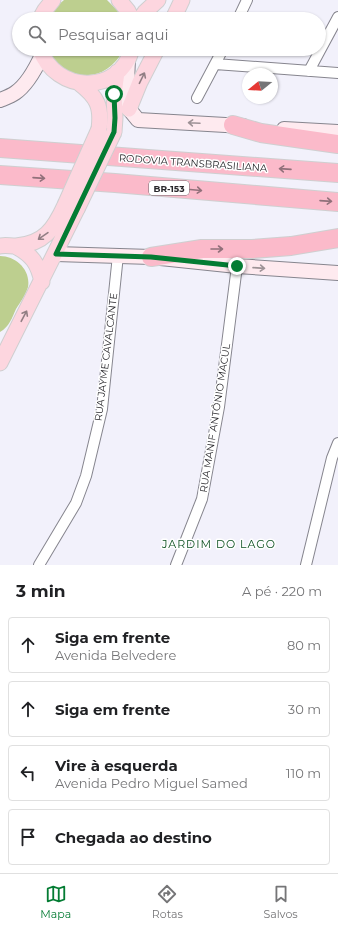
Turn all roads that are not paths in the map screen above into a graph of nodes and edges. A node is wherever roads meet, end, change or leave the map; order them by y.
1 (53, 0) edge
2 (119, 0) edge
3 (158, 0) edge
4 (182, 0) edge
5 (247, 0) edge
6 (43, 12) edge
7 (128, 12) edge
8 (145, 12) edge
9 (176, 12) edge
10 (241, 12) edge
11 (338, 17) edge
12 (326, 39) edge
13 (40, 56) edge
14 (43, 56) edge
15 (129, 56) edge
16 (130, 56) edge
17 (153, 56) edge
18 (219, 56) edge
19 (317, 56) edge
20 (215, 64) junction
21 (309, 71) junction
22 (117, 72) junction
23 (338, 73) edge
24 (79, 83) junction
25 (197, 98) dead end
26 (0, 100) edge
27 (129, 109) junction
28 (233, 125) junction
29 (106, 130) junction
30 (338, 132) edge
31 (338, 144) edge
32 (0, 148) edge
33 (338, 173) edge
34 (0, 175) edge
35 (338, 202) edge
36 (71, 207) junction
37 (338, 238) edge
38 (7, 246) edge
39 (56, 254) junction
40 (118, 255) junction
41 (151, 257) junction
42 (237, 266) junction
43 (338, 273) edge
44 (42, 282) junction
45 (14, 334) junction
46 (0, 340) edge
47 (0, 363) edge
48 (338, 443) edge
49 (39, 565) edge
50 (176, 565) edge
51 (306, 565) edge

1 - 6 main road
2 - 7 main road
3 - 8 main road
4 - 9 main road
5 - 10 street
11 - 12 street
13 - 26 main road
14 - 24 main road
15 - 22 main road
16 - 27 main road
27 -> 17 main road
18 - 20 street
19 - 21 street
20 - 21 street
20 - 25 street
21 - 23 street
22 - 24 main road
22 - 29 main road
24 - 29 main road
28 -> 27 main road
28 - 30 main road
28 - 31 highway
29 - 36 main road, bridge
33 -> 32 highway, RODOVIA TRANSBRASILIANA
34 -> 35 highway, BR-153
36 -> 38 main road
36 - 39 main road
41 -> 37 highway
38 - 44 main road
39 - 40 main road
39 - 44 main road
40 - 41 main road
40 - 49 street, RUA JAYME CAVALCANTE
41 - 42 main road
42 -> 43 main road
42 - 50 street, RUA MANIF ANTÔNIO MACUL
45 -> 44 main road
45 - 46 main road
45 - 47 main road
48 - 51 street

